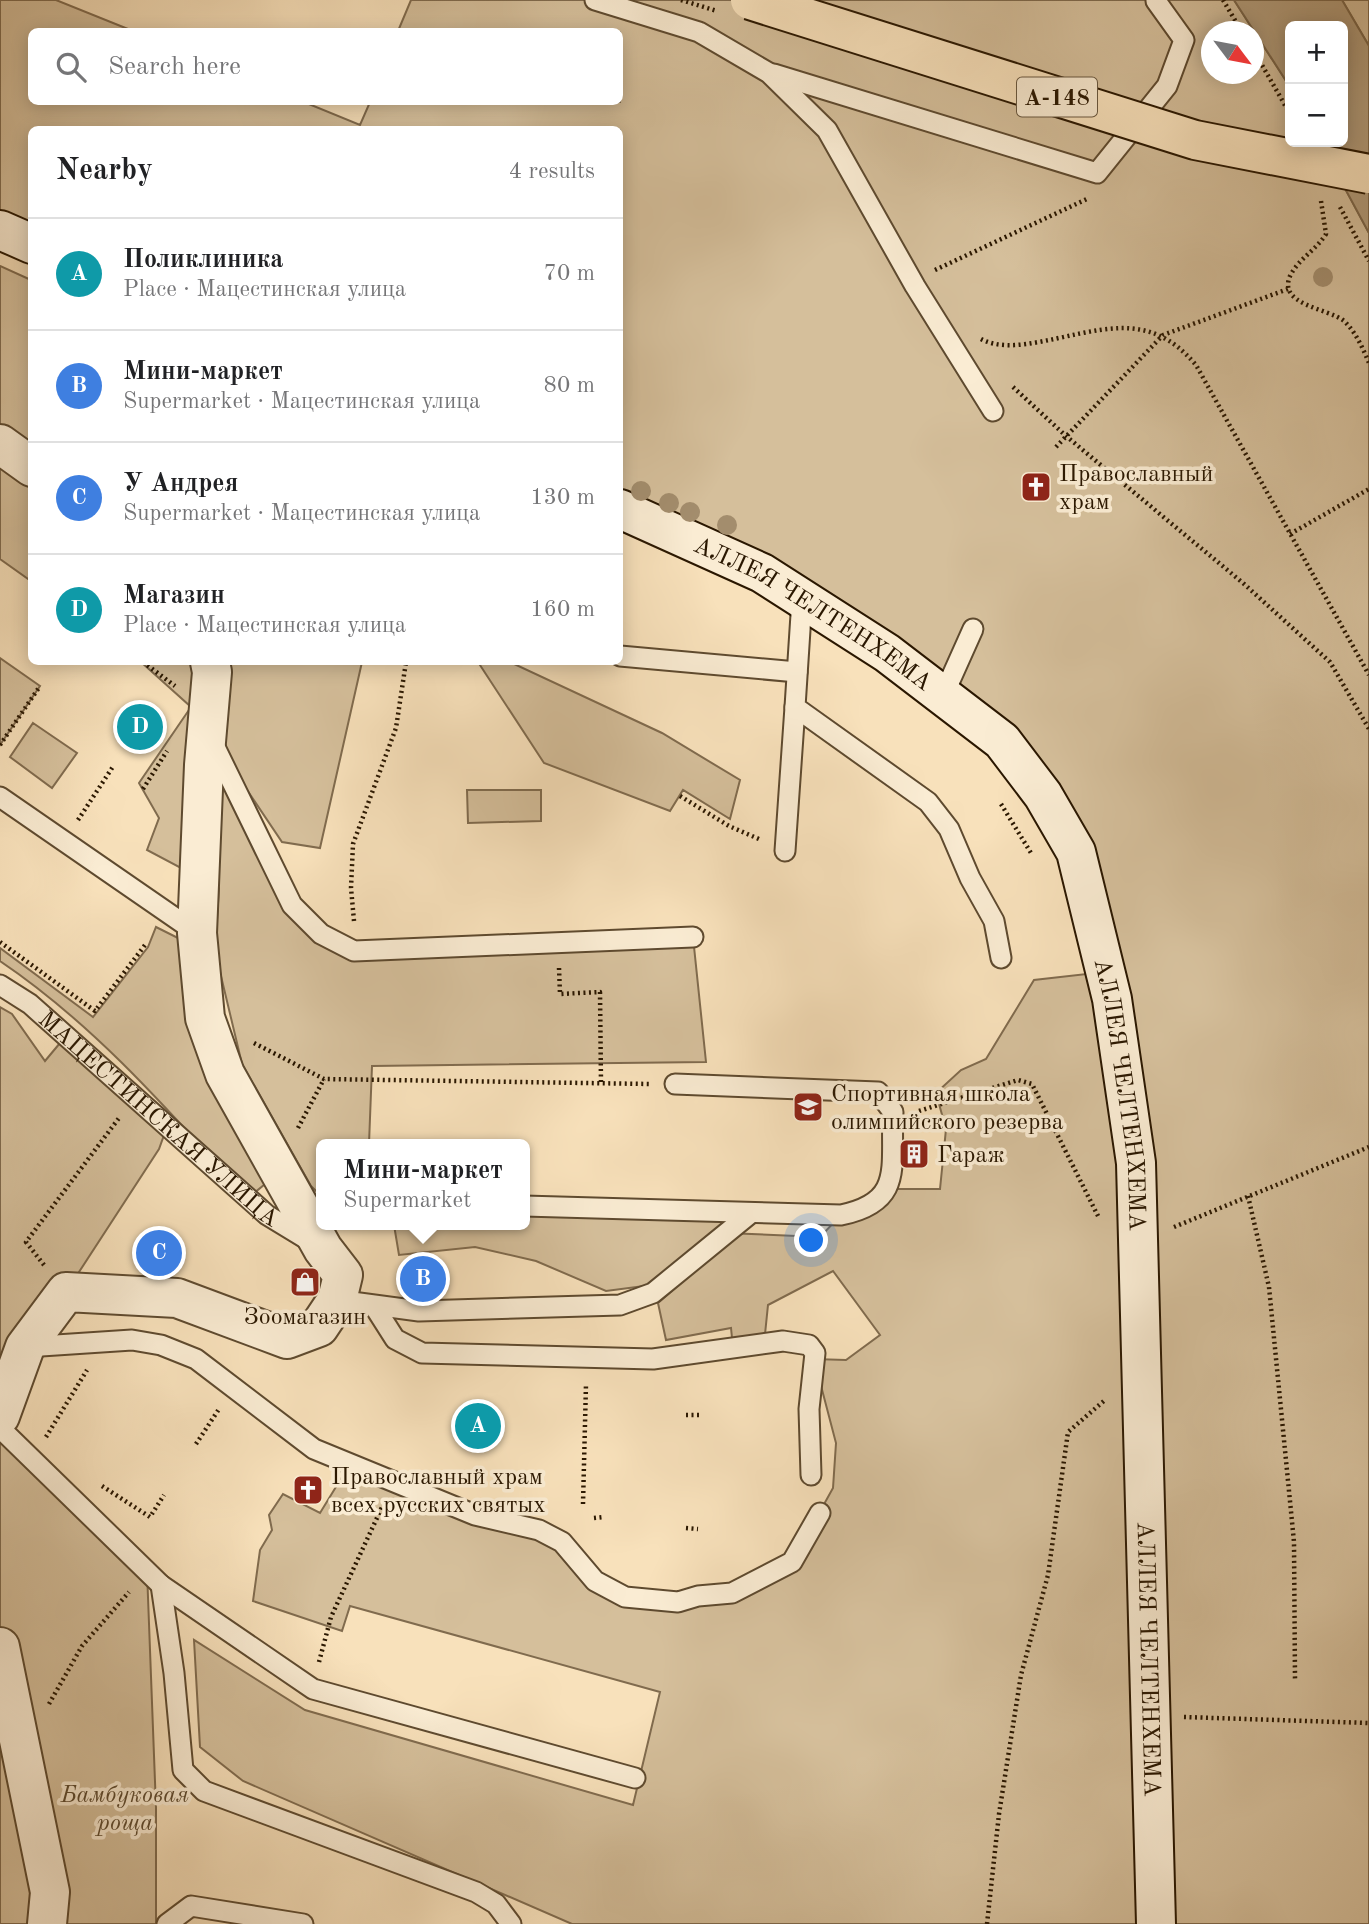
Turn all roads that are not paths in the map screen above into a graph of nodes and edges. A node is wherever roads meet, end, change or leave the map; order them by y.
1 (595, 0) edge
2 (750, 0) edge
3 (1156, 1) edge
4 (769, 73) junction
5 (1369, 174) edge
6 (0, 230) edge
7 (28, 242) edge
8 (993, 411) dead end
9 (0, 444) edge
10 (28, 464) edge
11 (623, 510) edge
12 (802, 599) junction
13 (973, 629) dead end
14 (623, 656) edge
15 (211, 665) edge
16 (797, 672) junction
17 (943, 696) junction
18 (795, 707) junction
19 (207, 731) junction
20 (0, 797) edge
21 (785, 851) road end
22 (197, 933) junction
23 (692, 937) dead end
24 (1001, 958) dead end
25 (0, 985) edge
26 (675, 1084) road end
27 (530, 1206) edge
28 (751, 1213) junction
29 (323, 1249) junction
30 (337, 1300) junction
31 (374, 1306) junction
32 (25, 1347) junction
33 (0, 1416) edge
34 (0, 1428) edge
35 (811, 1475) dead end
36 (820, 1513) dead end
37 (154, 1578) junction
38 (0, 1647) edge
39 (635, 1778) dead end
40 (47, 1924) edge
41 (167, 1924) edge
42 (303, 1924) edge
43 (511, 1924) edge
44 (1156, 1924) edge

1 - 4 lane
2 - 5 highway, А-148, bridge
3 - 4 lane
4 - 8 lane
6 - 7 main road
9 - 10 main road
11 - 12 main road, АЛЛЕЯ ЧЕЛТЕНХЕМА
12 - 16 lane
12 - 17 main road, АЛЛЕЯ ЧЕЛТЕНХЕМА
13 - 17 lane
14 - 16 lane
15 - 19 main road, МАЦЕСТИНСКАЯ УЛИЦА
16 - 18 lane
17 - 44 main road, АЛЛЕЯ ЧЕЛТЕНХЕМА
18 - 21 lane
18 - 24 lane
19 - 22 main road, МАЦЕСТИНСКАЯ УЛИЦА
19 - 23 lane
20 - 22 lane
22 - 29 main road, МАЦЕСТИНСКАЯ УЛИЦА
25 - 29 lane, МАЦЕСТИНСКАЯ УЛИЦА
26 - 28 lane
27 - 28 lane
28 - 31 lane
29 - 30 main road, МАЦЕСТИНСКАЯ УЛИЦА
30 - 31 lane
30 - 32 main road
31 - 35 lane
32 - 33 main road
32 - 36 lane
34 - 37 lane
37 - 39 lane
37 - 43 lane
38 - 40 main road
41 - 42 lane

